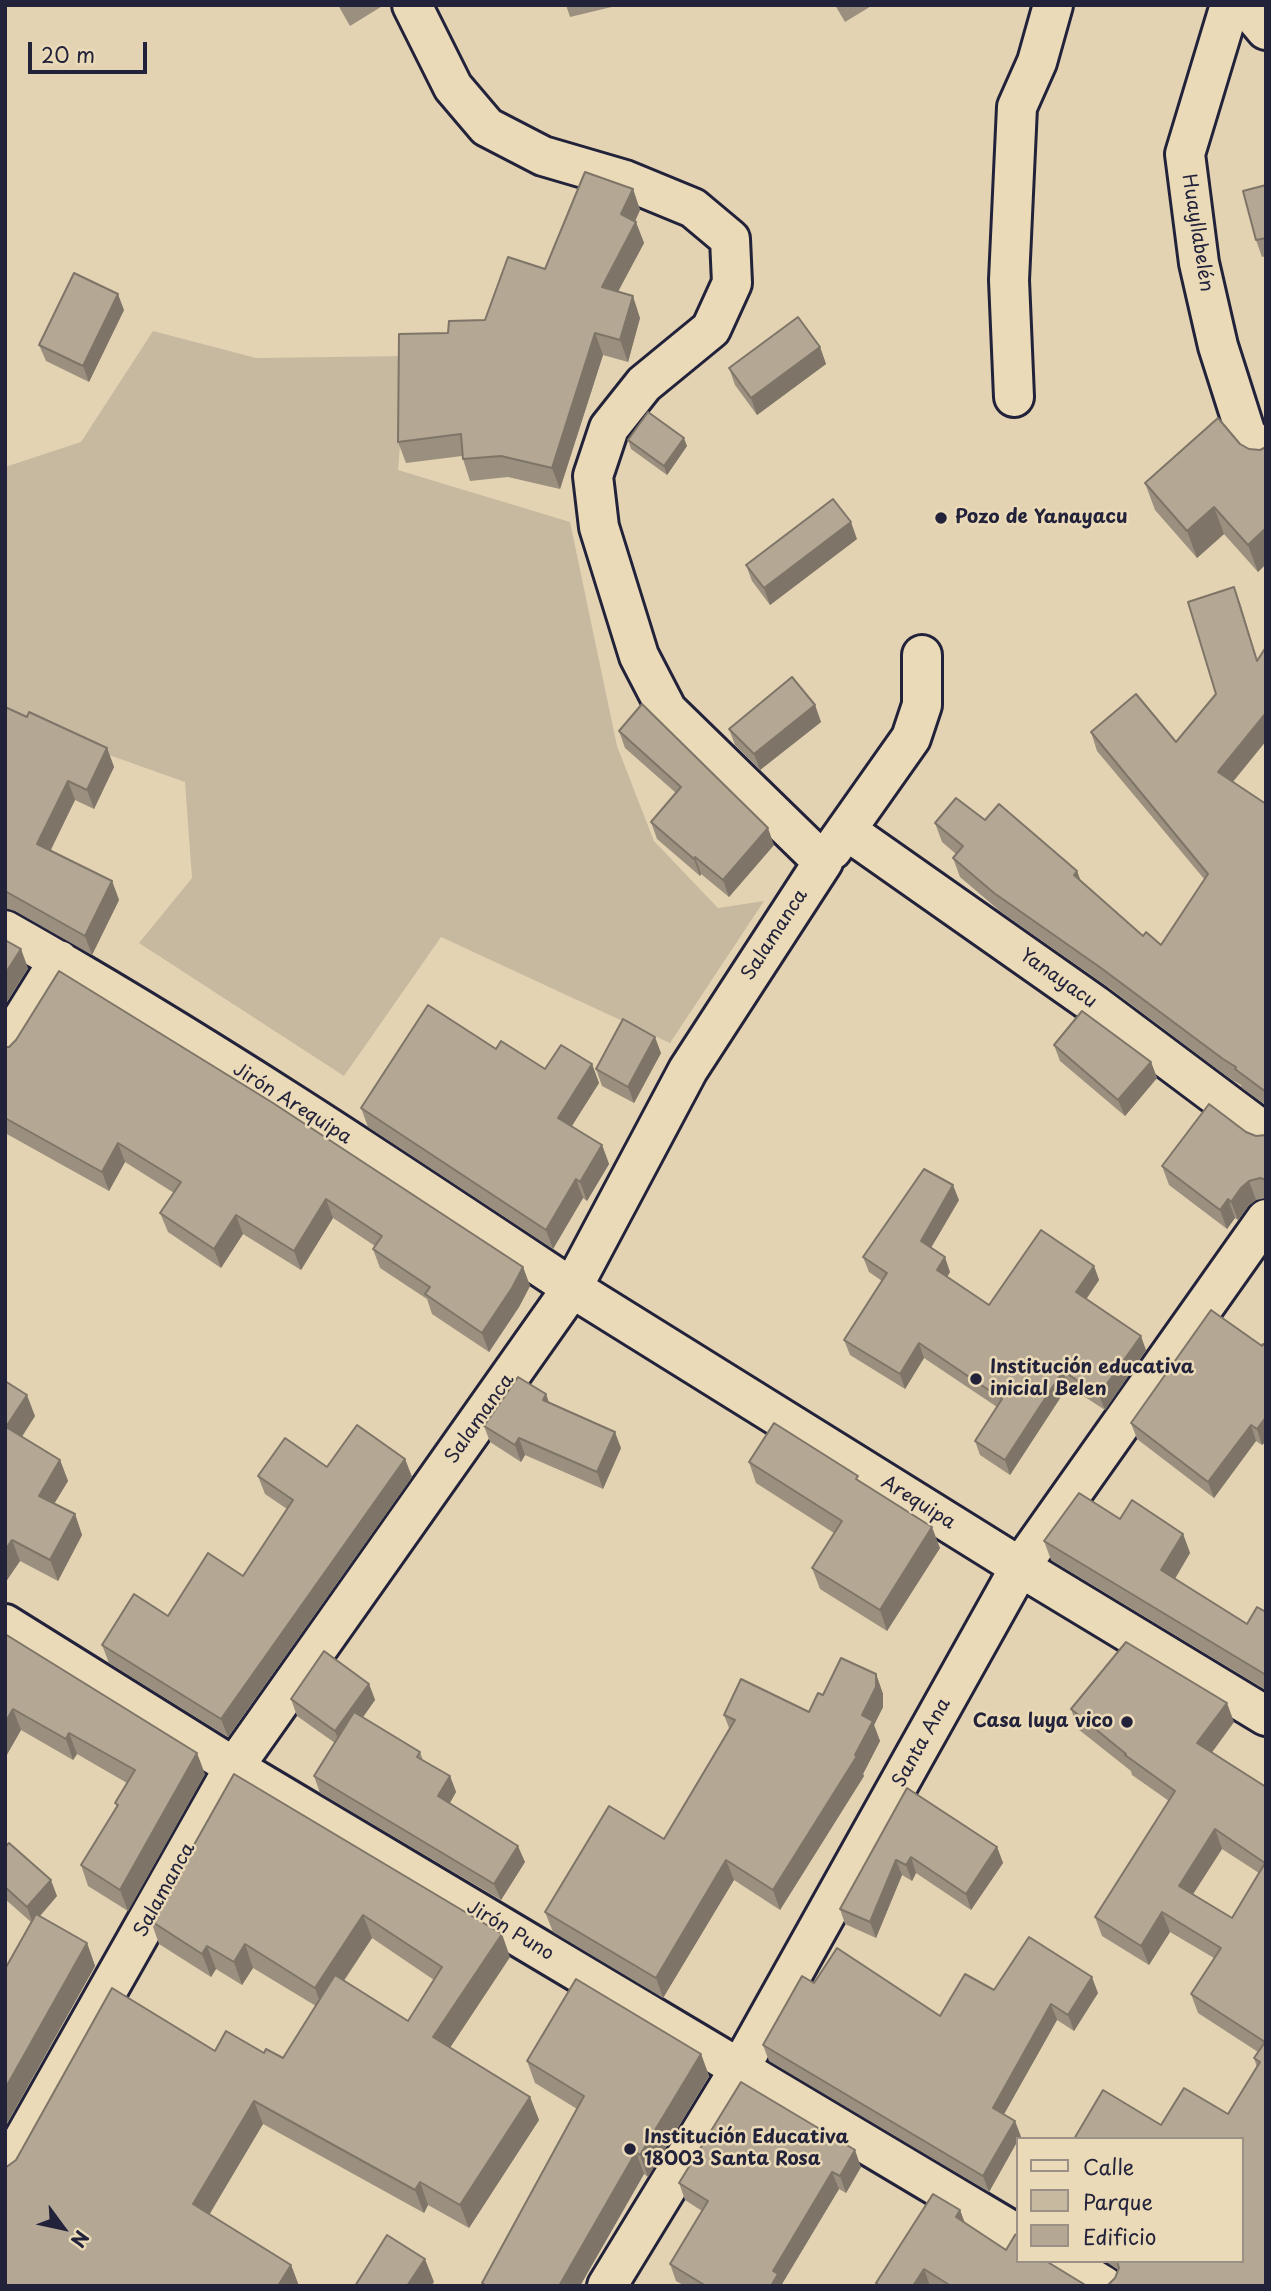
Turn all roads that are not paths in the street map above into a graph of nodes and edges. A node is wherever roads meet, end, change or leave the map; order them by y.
1 (412, 5) edge
2 (1053, 5) edge
3 (1230, 5) edge
4 (1245, 5) edge
5 (1266, 30) edge
6 (1014, 397) dead end
7 (1266, 456) edge
8 (922, 655) dead end
9 (846, 830) junction
10 (822, 862) junction
11 (5, 930) edge
12 (59, 960) junction
13 (5, 1047) edge
14 (1266, 1133) edge
15 (1266, 1219) edge
16 (572, 1288) junction
17 (1020, 1567) junction
18 (5, 1624) edge
19 (1266, 1716) edge
20 (234, 1767) junction
21 (740, 2068) junction
22 (5, 2172) edge
23 (1016, 2233) edge
24 (1066, 2263) edge
25 (607, 2286) edge
26 (1104, 2286) edge

1 - 10 street
2 - 6 street
3 - 7 street, Huayllabelén
4 - 5 street
8 - 9 street, Salamanca
9 - 10 street, Salamanca
9 - 14 street, Yanayacu
10 - 16 street, Salamanca
11 - 12 street, Jirón Arequipa
12 - 13 street
12 - 16 street, Jirón Arequipa
15 - 17 street, Santa Ana
16 - 17 street, Arequipa
16 - 20 street, Salamanca
17 - 19 street, Arequipa
17 - 21 street, Santa Ana
18 - 20 street, Jirón Puno
20 - 21 street, Jirón Puno
20 - 22 street, Salamanca
21 - 23 street, Jirón Puno
21 - 25 street, Santa Ana
24 - 26 street

